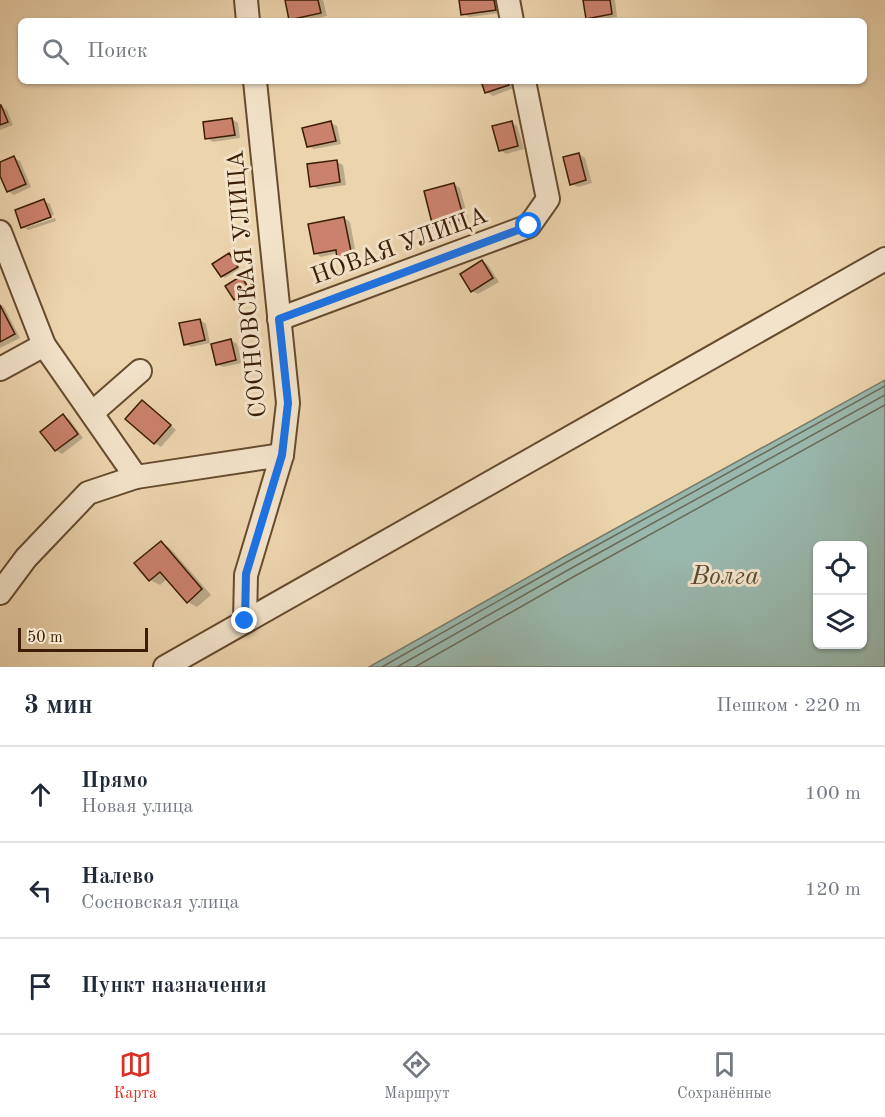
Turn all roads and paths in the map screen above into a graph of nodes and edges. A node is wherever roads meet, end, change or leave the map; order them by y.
1 (246, 0) edge
2 (508, 0) edge
3 (249, 18) edge
4 (511, 18) edge
5 (255, 84) edge
6 (525, 84) edge
7 (0, 232) edge
8 (885, 259) edge
9 (279, 319) junction
10 (44, 345) junction
11 (0, 369) edge
12 (140, 371) dead end
13 (92, 413) junction
14 (282, 455) junction
15 (136, 477) junction
16 (0, 593) edge
17 (245, 621) junction
18 (165, 667) edge

1 - 3 street
2 - 4 street
5 - 9 street, СОСНОВСКАЯ УЛИЦА
6 - 9 street, НОВАЯ УЛИЦА
7 - 10 street
8 - 17 street
9 - 14 street, СОСНОВСКАЯ УЛИЦА
10 - 11 street
10 - 13 street
12 - 13 street
13 - 15 street
14 - 15 street
14 - 17 street, СОСНОВСКАЯ УЛИЦА
15 - 16 street
17 - 18 street

